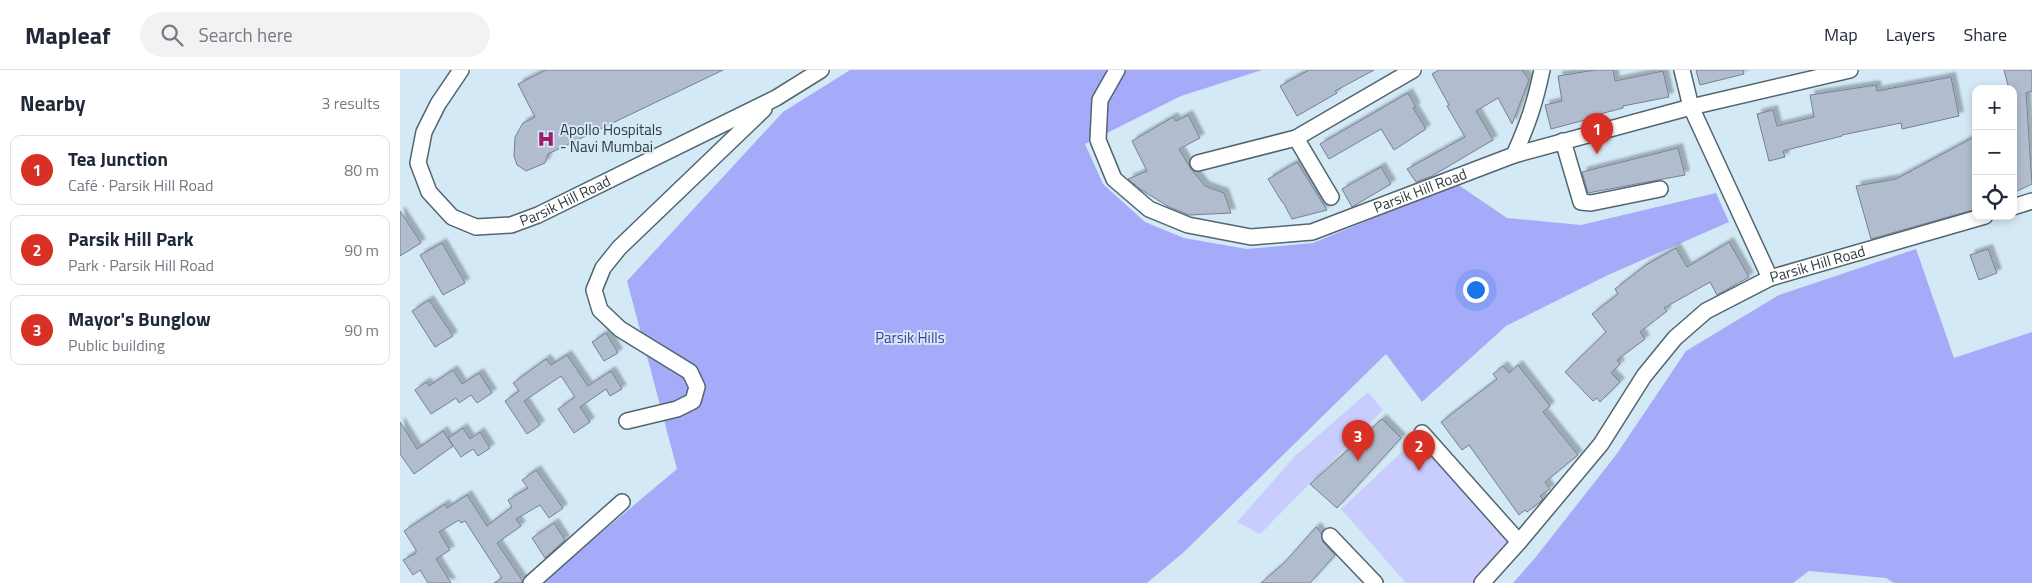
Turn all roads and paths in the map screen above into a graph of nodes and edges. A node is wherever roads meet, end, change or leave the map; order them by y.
1 (461, 70) edge
2 (822, 70) edge
3 (1117, 70) edge
4 (1412, 70) edge
5 (1542, 70) edge
6 (1682, 70) edge
7 (1850, 70) edge
8 (1818, 74) edge
9 (776, 98) junction
10 (1691, 107) junction
11 (1296, 138) junction
12 (1563, 141) junction
13 (1514, 155) junction
14 (1198, 162) dead end
15 (1660, 189) dead end
16 (1330, 197) dead end
17 (2032, 201) edge
18 (2017, 206) edge
19 (1972, 220) edge
20 (1770, 278) junction
21 (627, 421) dead end
22 (1422, 433) dead end
23 (622, 502) dead end
24 (1330, 536) dead end
25 (1519, 542) junction
26 (531, 583) edge
27 (1375, 583) edge
28 (1482, 583) edge

1 - 9 street, Parsik Hill Road
2 - 9 street, Parsik Hill Road
3 - 13 street, Parsik Hill Road
4 - 11 street
5 - 13 street
6 - 10 street
7 - 8 street, Parsik Hill Road
8 - 10 street, Parsik Hill Road
9 - 21 street
10 - 12 street, Parsik Hill Road
10 - 20 street
11 - 14 street
11 - 16 street
12 - 13 street, Parsik Hill Road
12 - 15 street
17 - 18 street
19 - 20 street, Parsik Hill Road
20 - 25 street, Parsik Hill Road
22 - 25 street
23 - 26 street
24 - 27 street
25 - 28 street, Parsik Hill Road

